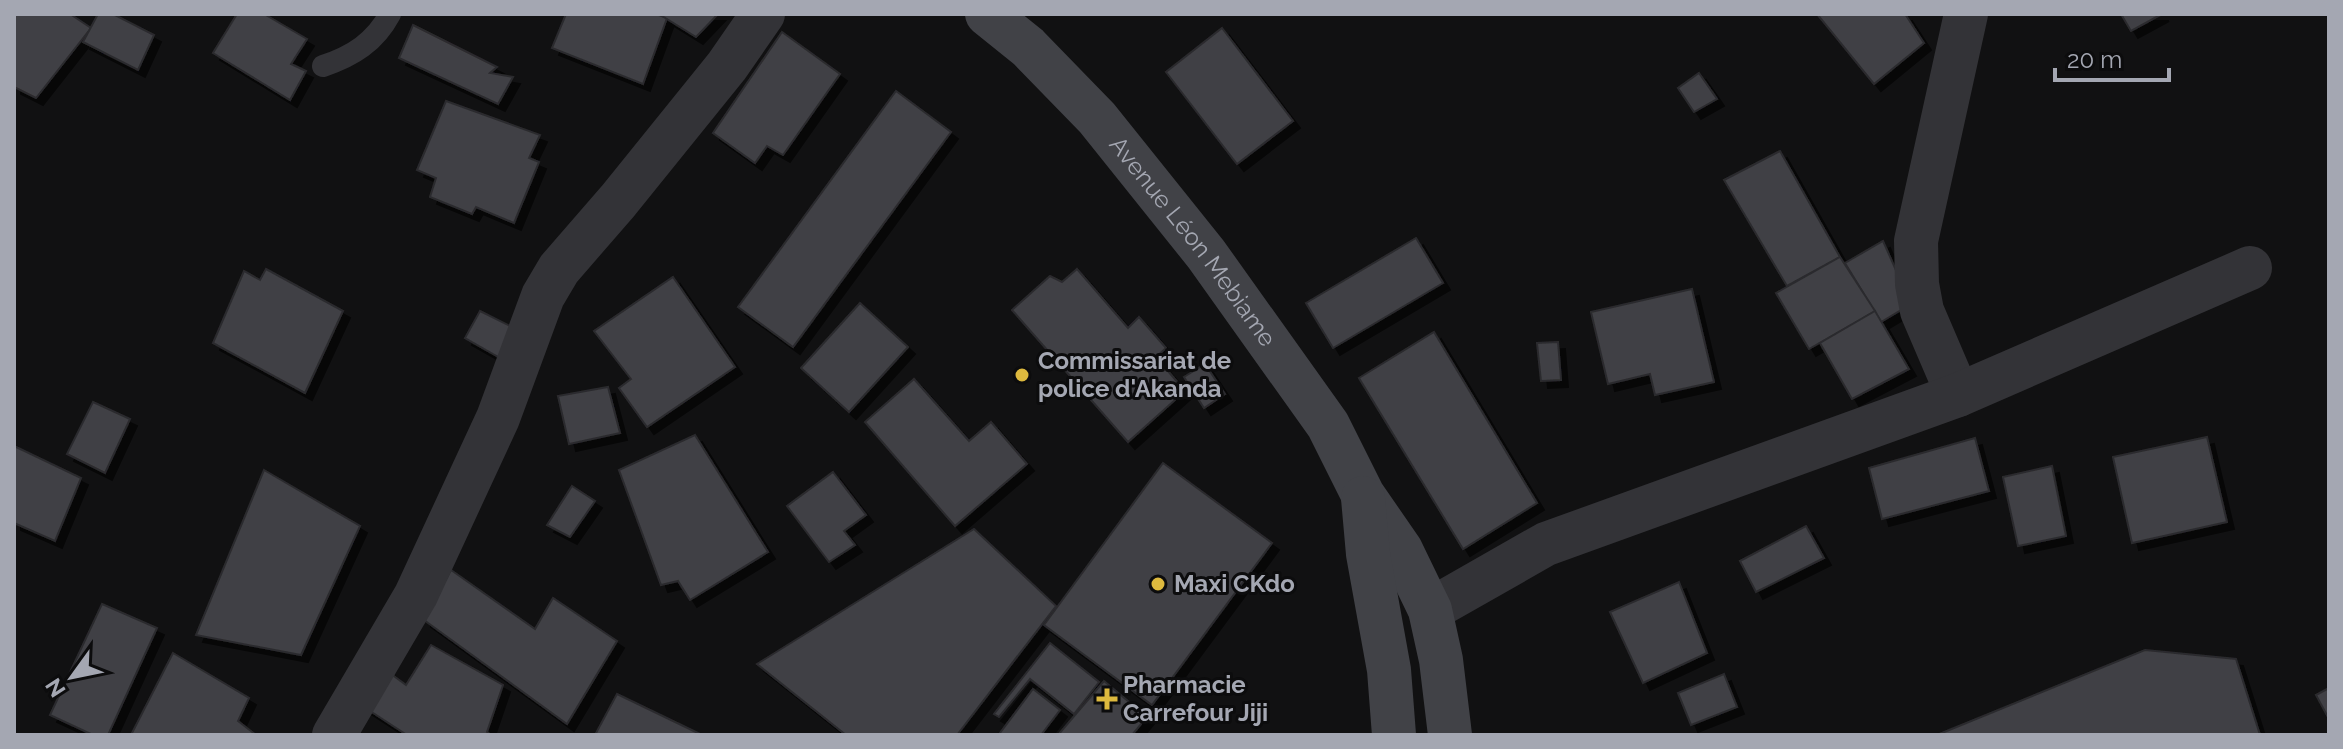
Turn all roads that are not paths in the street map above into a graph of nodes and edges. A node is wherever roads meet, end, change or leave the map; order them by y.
1 (390, 14) edge
2 (763, 14) edge
3 (987, 14) edge
4 (1966, 14) edge
5 (323, 66) dead end
6 (2250, 268) dead end
7 (1958, 395) junction
8 (1363, 495) junction
9 (1430, 610) junction
10 (334, 735) edge
11 (1394, 735) edge
12 (1450, 735) edge

1 - 5 lane
2 - 10 street
3 - 8 street, Avenue Léon Mebiame
4 - 7 street
6 - 7 street
7 - 9 street
8 - 9 street
8 - 11 street
9 - 12 street

